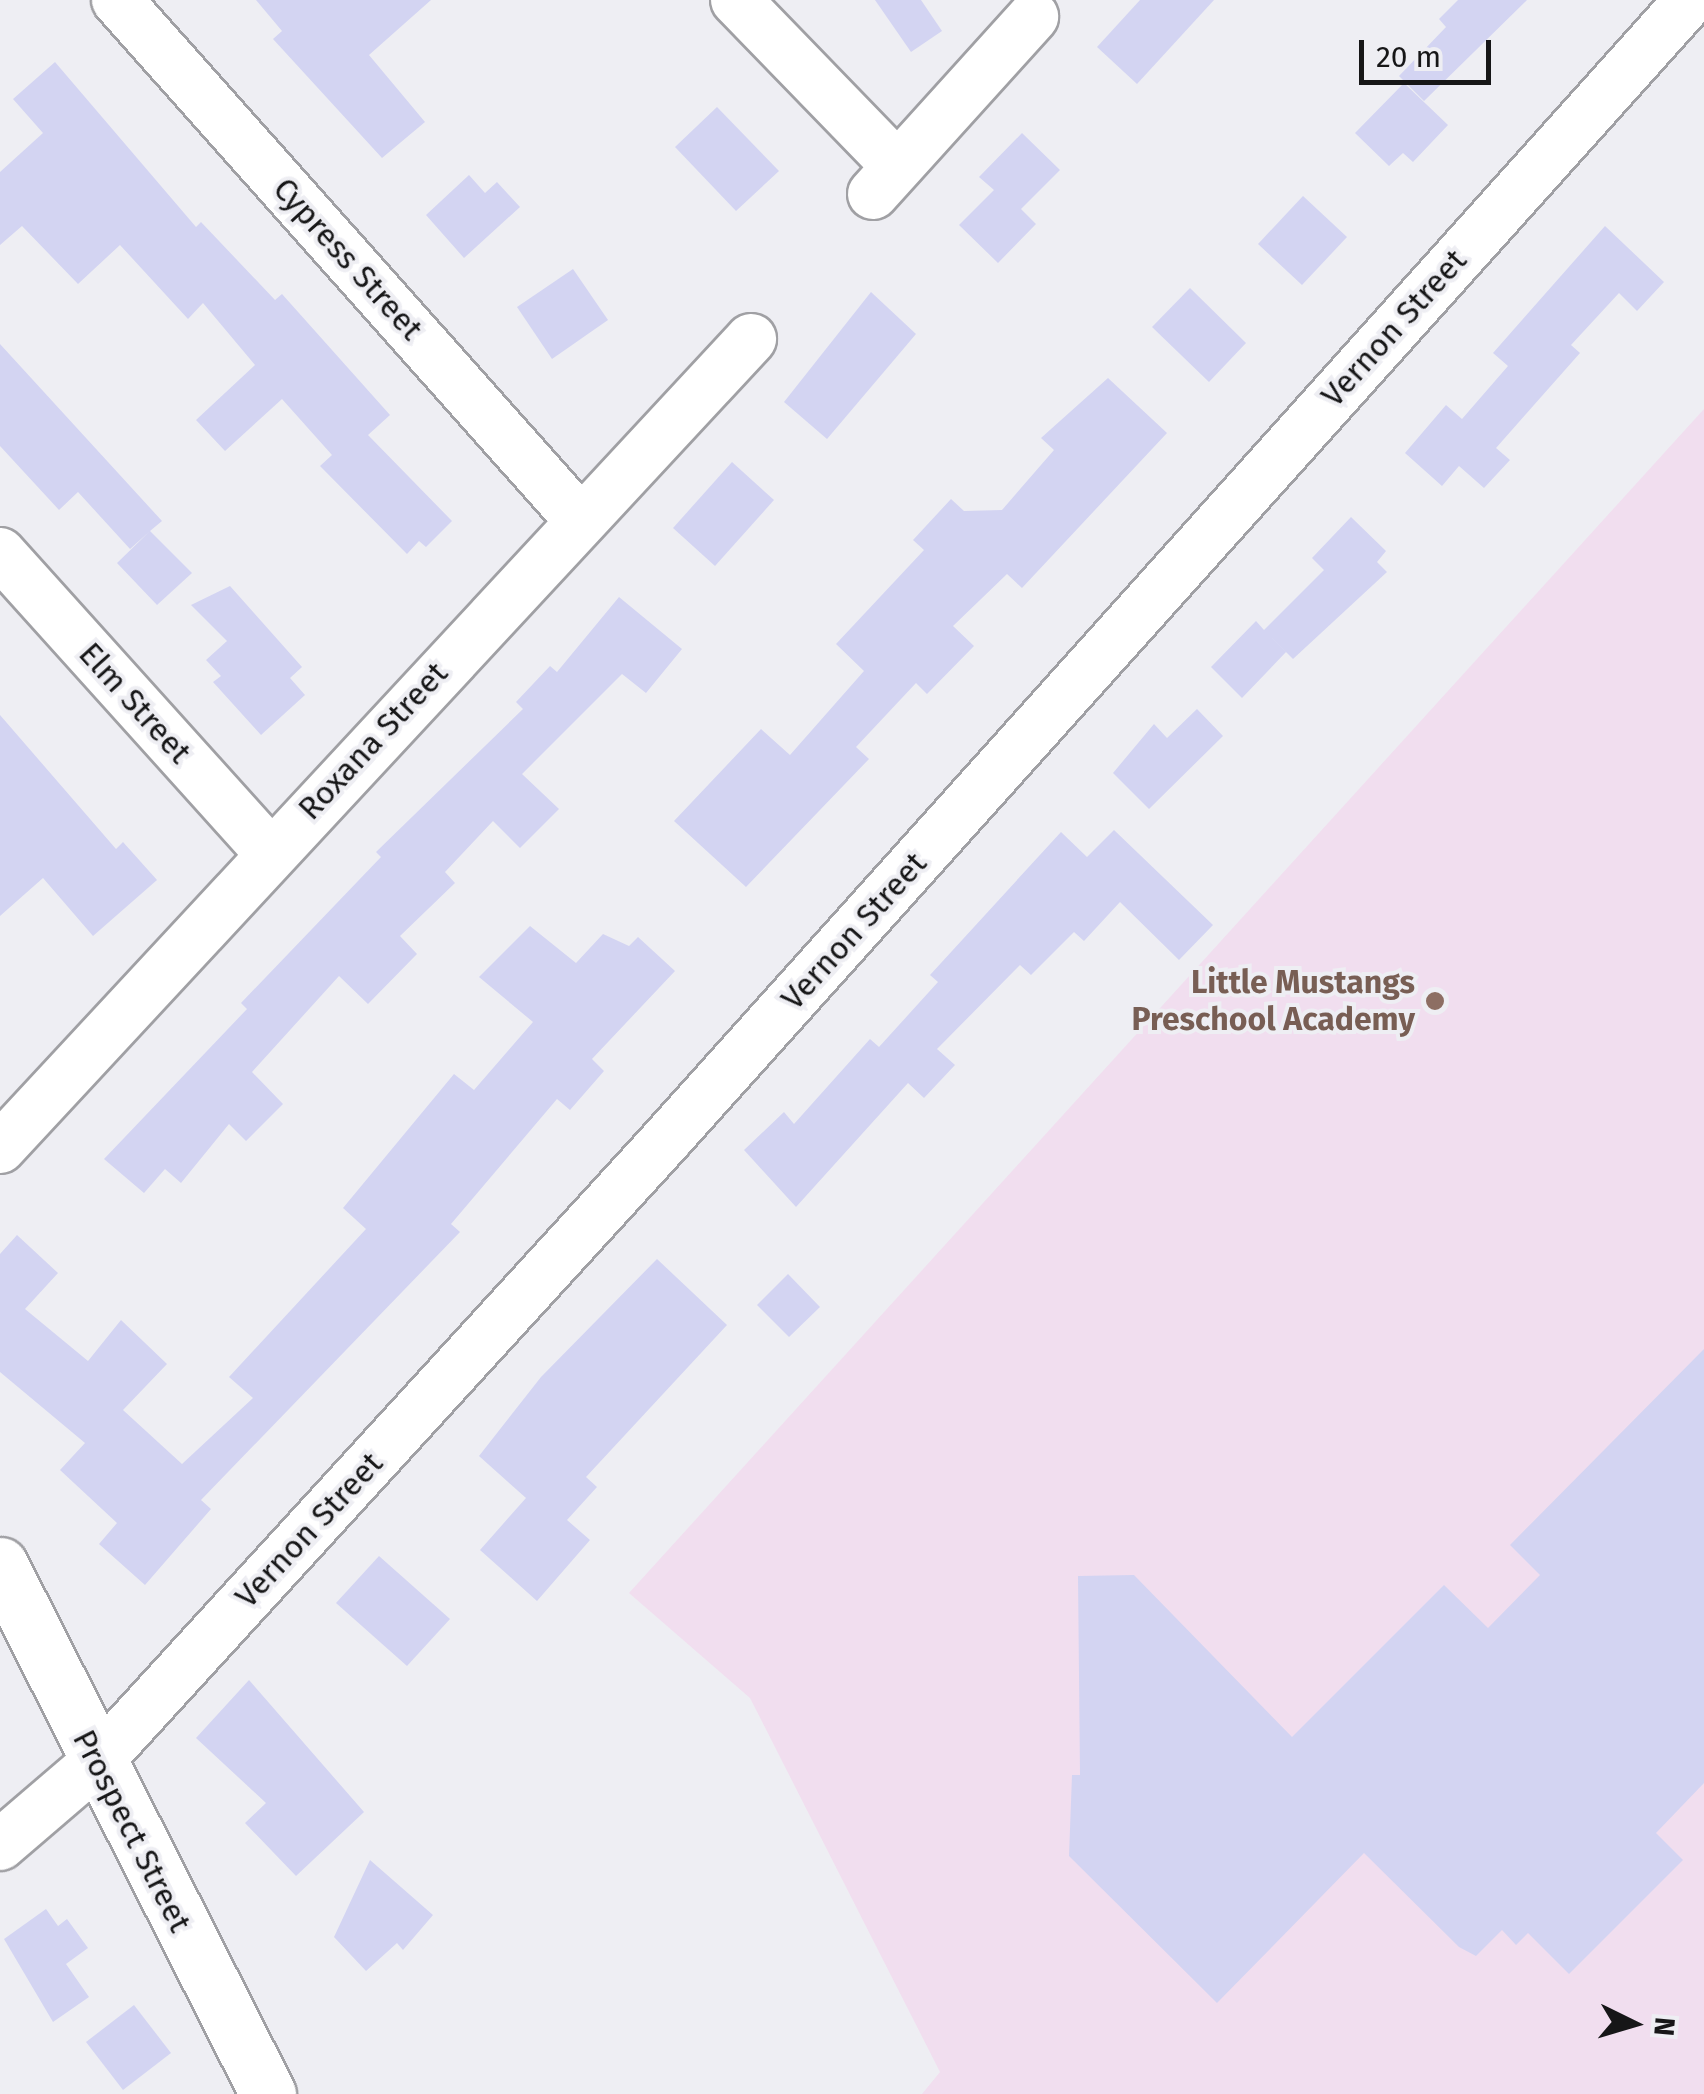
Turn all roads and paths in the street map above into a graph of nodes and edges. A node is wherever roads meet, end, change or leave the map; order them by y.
1 (117, 0) edge
2 (736, 0) edge
3 (1690, 0) edge
4 (1033, 17) dead end
5 (751, 338) dead end
6 (578, 518) junction
7 (0, 553) edge
8 (270, 853) junction
9 (0, 1148) edge
10 (0, 1565) edge
11 (98, 1761) junction
12 (0, 1845) edge
13 (268, 2094) edge

1 - 6 street, Cypress Street
2 - 4 street
3 - 11 street, Vernon Street
5 - 6 street, Roxana Street
6 - 8 street, Roxana Street
7 - 8 street, Elm Street
8 - 9 street, Roxana Street
10 - 11 street, Prospect Street
11 - 12 street, Vernon Street
11 - 13 street, Prospect Street

